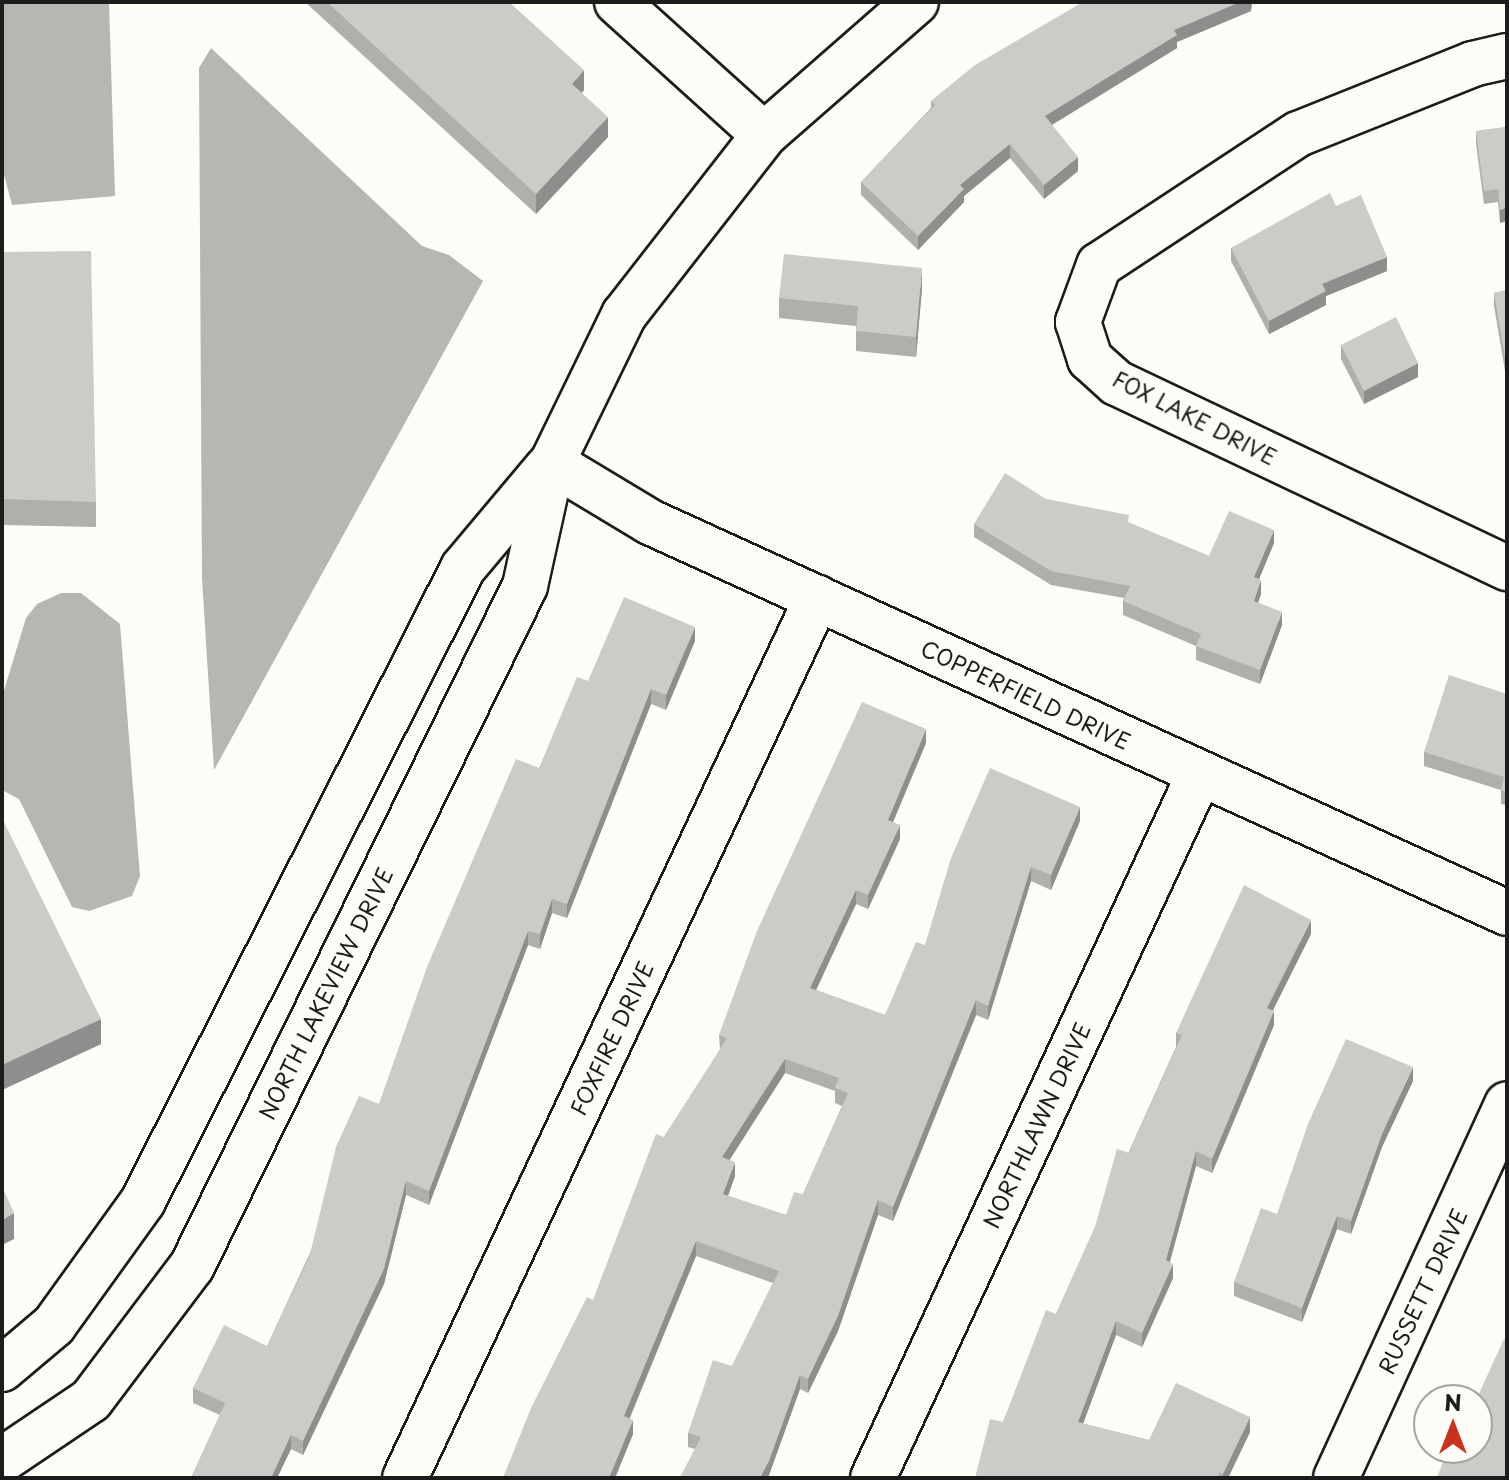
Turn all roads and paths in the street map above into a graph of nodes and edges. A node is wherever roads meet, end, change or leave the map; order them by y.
1 (617, 2) edge
2 (916, 2) edge
3 (1507, 56) edge
4 (764, 135) junction
5 (552, 463) junction
6 (1507, 568) edge
7 (817, 598) junction
8 (1200, 773) junction
9 (1507, 913) edge
10 (243, 1012) junction
11 (300, 1042) junction
12 (1507, 1104) edge
13 (2, 1369) edge
14 (2, 1460) edge
15 (405, 1478) edge
16 (873, 1478) edge
17 (1336, 1478) edge

1 - 4 street
2 - 4 street, NORTH LAKEVIEW DRIVE
3 - 6 street, FOX LAKE DRIVE
4 - 5 street, NORTH LAKEVIEW DRIVE
5 - 7 street, COPPERFIELD DRIVE
5 - 10 street, NORTH LAKEVIEW DRIVE
5 - 11 street, NORTH LAKEVIEW DRIVE
7 - 8 street, COPPERFIELD DRIVE
7 - 15 street, FOXFIRE DRIVE
8 - 9 street, COPPERFIELD DRIVE
8 - 16 street, NORTHLAWN DRIVE
10 - 11 street
10 - 13 street, NORTH LAKEVIEW DRIVE
11 - 14 street, NORTH LAKEVIEW DRIVE
12 - 17 street, RUSSETT DRIVE

